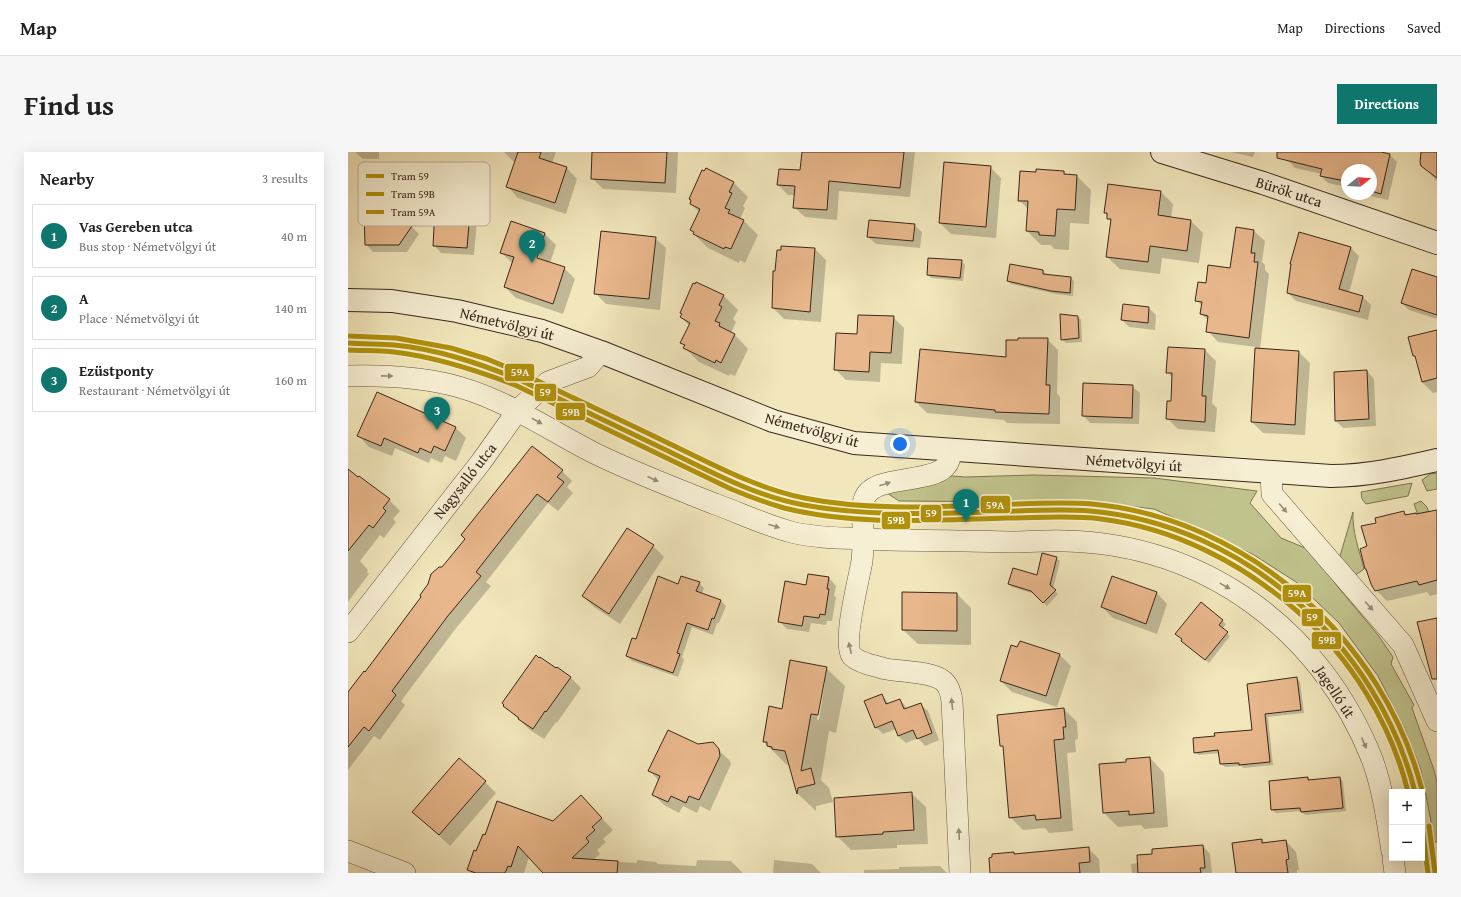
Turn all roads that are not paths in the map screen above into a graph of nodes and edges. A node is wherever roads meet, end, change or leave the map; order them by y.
1 (1162, 152) edge
2 (1437, 243) edge
3 (348, 300) edge
4 (601, 352) junction
5 (348, 376) edge
6 (518, 410) junction
7 (951, 450) junction
8 (1437, 460) edge
9 (1271, 473) junction
10 (864, 539) junction
11 (348, 632) edge
12 (1437, 721) edge
13 (1389, 833) edge
14 (348, 850) edge
15 (1393, 861) edge
16 (405, 873) edge
17 (960, 873) edge
18 (1395, 873) edge

1 - 2 street, Bürök utca
3 - 4 street, Németvölgyi út
4 - 6 street, Nagysalló utca
4 - 7 street, Németvölgyi út
5 -> 6 street
6 -> 10 street
6 - 11 street, Nagysalló utca
7 - 9 street, Németvölgyi út
10 -> 7 street
8 - 9 street, Németvölgyi út
9 -> 12 street
10 -> 13 street, Jagelló út
17 -> 10 street
14 - 16 street
15 - 18 street

